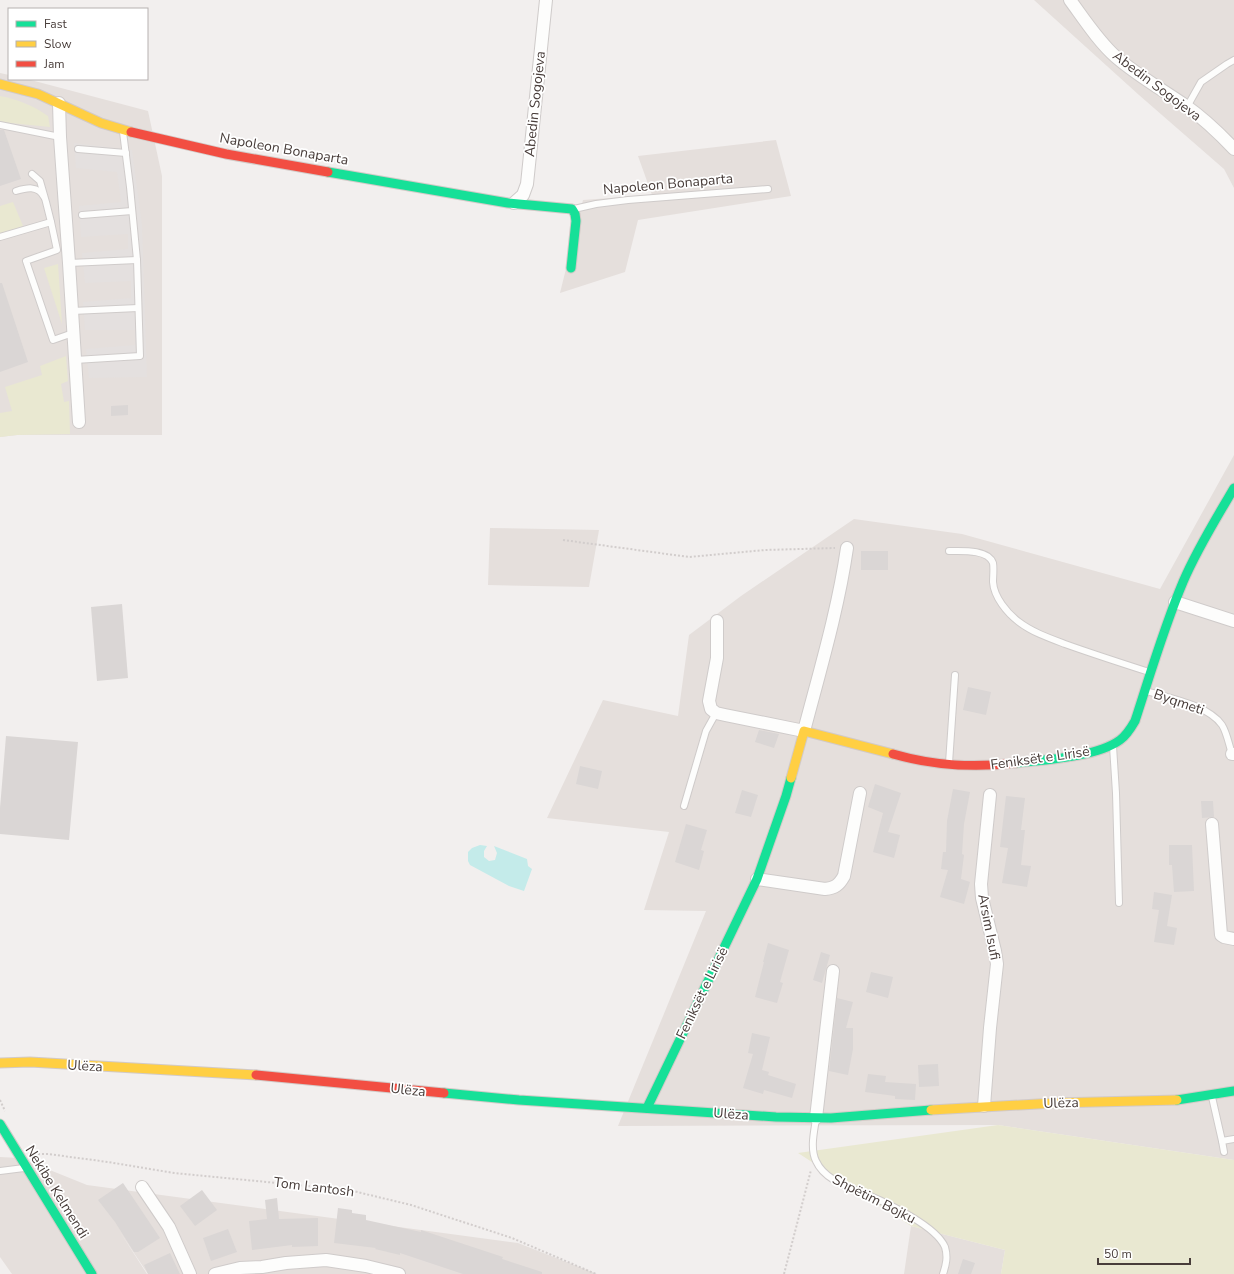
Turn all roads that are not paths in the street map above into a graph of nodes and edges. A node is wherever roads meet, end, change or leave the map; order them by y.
1 (546, 0) edge
2 (1070, 0) edge
3 (1234, 60) edge
4 (0, 84) edge
5 (60, 103) junction
6 (1187, 107) junction
7 (0, 125) edge
8 (123, 130) junction
9 (60, 137) junction
10 (78, 149) dead end
11 (1234, 149) edge
12 (126, 153) junction
13 (32, 174) dead end
14 (768, 189) dead end
15 (16, 191) dead end
16 (46, 202) junction
17 (514, 203) junction
18 (572, 210) junction
19 (132, 211) junction
20 (82, 215) dead end
21 (50, 222) junction
22 (0, 237) edge
23 (137, 260) junction
24 (69, 263) junction
25 (571, 268) dead end
26 (138, 308) junction
27 (72, 311) junction
28 (74, 333) junction
29 (75, 360) junction
30 (79, 422) dead end
31 (1234, 488) edge
32 (847, 548) road end
33 (949, 550) dead end
34 (1175, 602) junction
35 (717, 621) dead end
36 (1234, 621) edge
37 (1151, 672) junction
38 (955, 675) dead end
39 (1145, 690) junction
40 (716, 713) junction
41 (804, 731) junction
42 (1113, 744) junction
43 (1233, 754) edge
44 (948, 765) junction
45 (860, 793) dead end
46 (990, 795) dead end
47 (684, 806) dead end
48 (1212, 824) dead end
49 (757, 878) junction
50 (1118, 903) dead end
51 (1234, 939) edge
52 (833, 971) dead end
53 (0, 1063) edge
54 (1234, 1091) edge
55 (1211, 1095) junction
56 (984, 1106) junction
57 (647, 1108) junction
58 (816, 1118) junction
59 (0, 1124) edge
60 (1234, 1139) edge
61 (1222, 1141) junction
62 (1224, 1152) dead end
63 (25, 1168) junction
64 (0, 1171) edge
65 (142, 1187) dead end
66 (270, 1269) edge
67 (92, 1274) edge
68 (190, 1274) edge
69 (215, 1274) edge
70 (245, 1274) edge
71 (399, 1274) edge
72 (943, 1274) edge

1 - 17 street, Abedin Sogojeva
2 - 6 street, Abedin Sogojeva
3 - 6 lane
4 - 5 street, Napoleon Bonaparta
5 - 8 street, Napoleon Bonaparta
5 - 9 street
6 - 11 street, Abedin Sogojeva
7 - 9 lane
8 - 12 lane
8 - 17 street, Napoleon Bonaparta
9 - 24 street
10 - 12 lane
12 - 19 lane
13 - 16 lane
14 - 18 lane, Napoleon Bonaparta
15 - 16 lane
16 - 21 lane
17 - 18 street, Napoleon Bonaparta
18 - 25 street
19 - 20 lane
19 - 23 lane
21 - 22 lane
21 - 28 lane
23 - 24 lane
23 - 26 lane
24 - 27 street
26 - 27 lane
26 - 29 lane
27 - 28 street
28 - 29 street
29 - 30 street
31 - 34 street, Feniksët e Lirisë
32 - 41 street, Feniksët e Lirisë
33 - 37 lane
34 - 36 street
34 - 37 street, Feniksët e Lirisë
35 - 40 street
37 - 39 street, Feniksët e Lirisë
38 - 44 lane
39 - 42 street, Feniksët e Lirisë
39 - 43 lane, Byqmeti
40 - 41 street
40 - 47 lane
41 - 44 street, Feniksët e Lirisë
41 - 49 street, Feniksët e Lirisë
42 - 44 street, Feniksët e Lirisë
42 - 50 lane
45 - 49 street
46 - 56 street, Arsim Isufi
48 - 51 street
49 - 57 street, Feniksët e Lirisë
52 - 58 street
53 - 57 street, Ulëza
54 - 55 street, Ulëza
55 - 56 street, Ulëza
55 - 61 lane
56 - 58 street, Ulëza
57 - 58 street, Ulëza
58 - 72 lane, Shpëtim Bojku
59 - 63 street, Nekibe Kelmendi
60 - 61 lane
61 - 62 lane
63 - 64 lane
63 - 67 street, Nekibe Kelmendi
65 - 68 street
66 - 69 street
66 - 70 street
66 - 71 street

